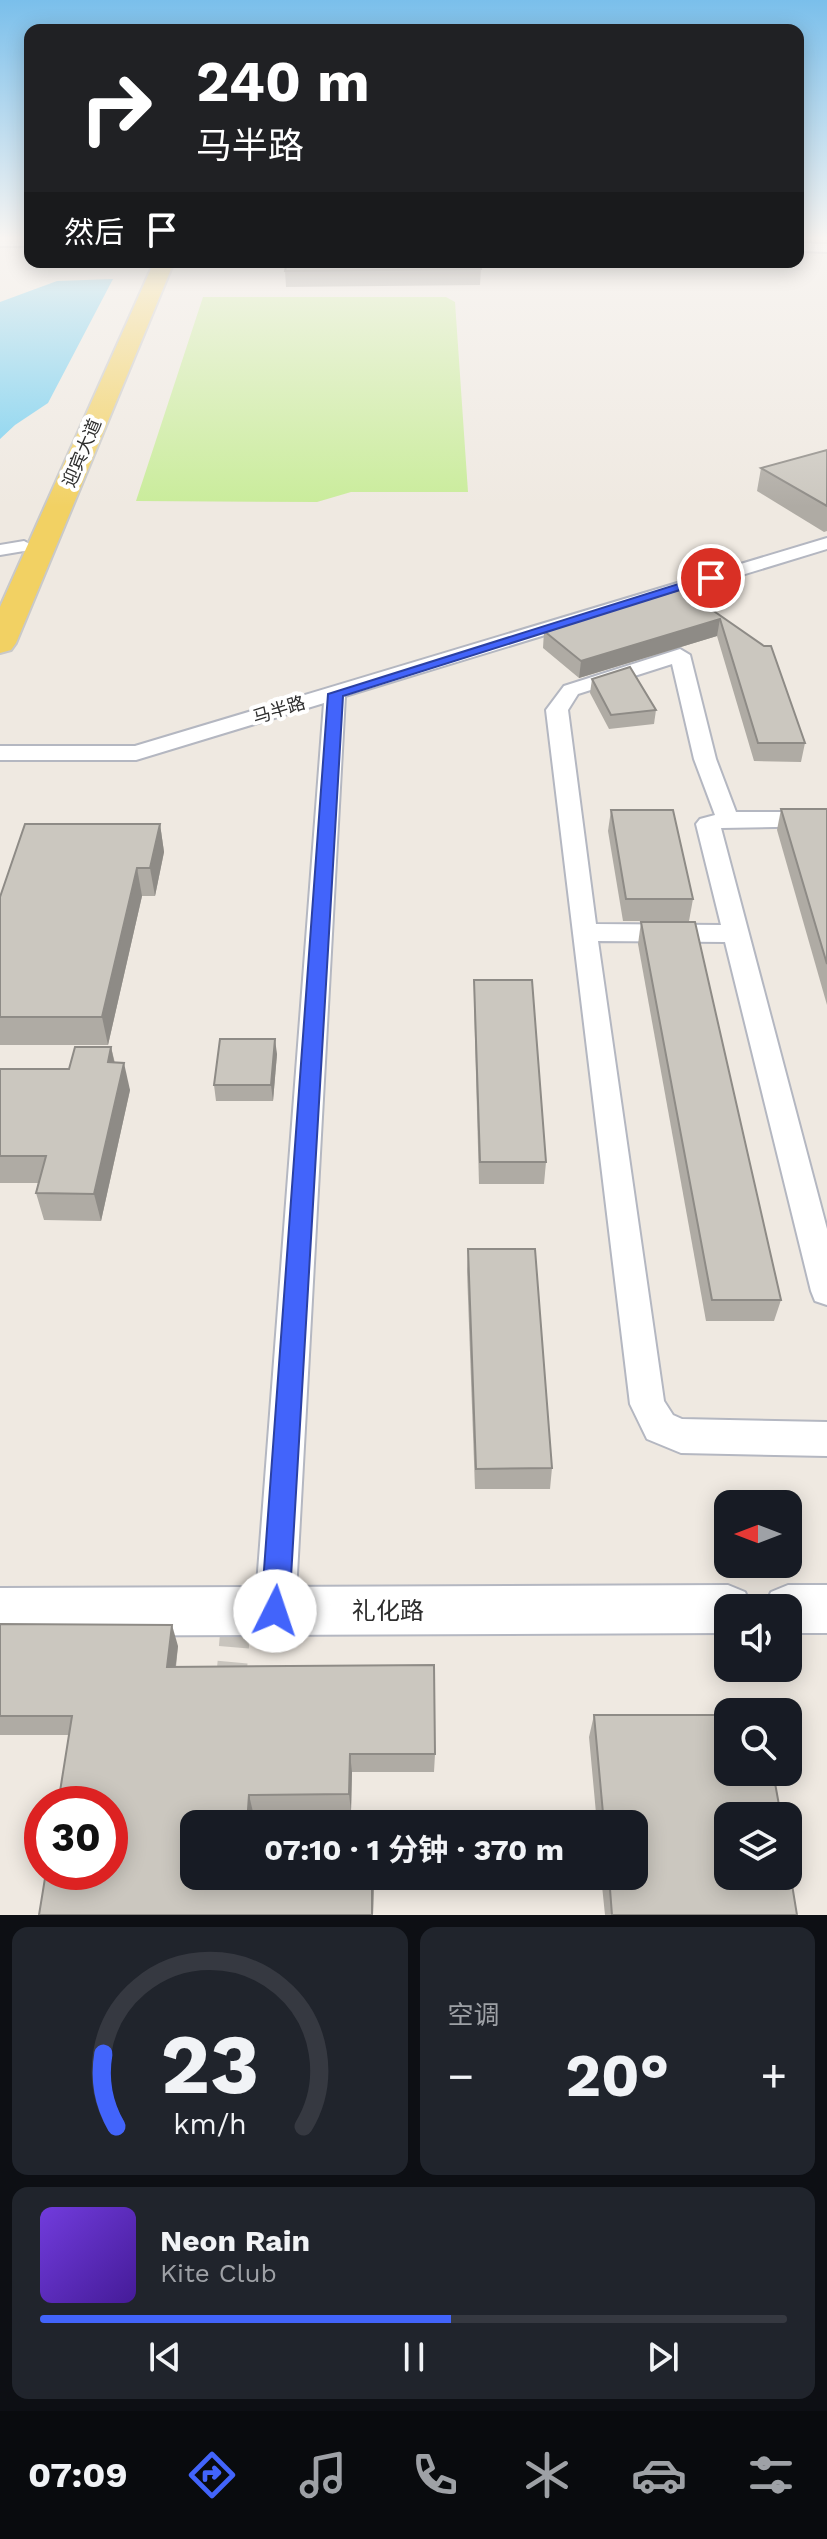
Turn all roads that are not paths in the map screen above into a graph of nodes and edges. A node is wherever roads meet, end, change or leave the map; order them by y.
1 (120, 328) edge
2 (135, 328) edge
3 (827, 543) edge
4 (12, 548) edge
5 (0, 600) edge
6 (0, 643) edge
7 (335, 694) junction
8 (0, 753) edge
9 (728, 819) junction
10 (827, 819) edge
11 (584, 932) junction
12 (737, 934) junction
13 (827, 1291) edge
14 (827, 1439) edge
15 (714, 1609) edge
16 (802, 1609) edge
17 (827, 1609) edge
18 (275, 1611) junction
19 (0, 1612) edge

1 - 4 main road, 迎宾大道
2 - 6 main road, 迎宾大道
3 - 7 street, 马半路
4 - 5 main road, 迎宾大道
7 - 8 street, 马半路
7 - 18 street
9 - 10 street
9 - 11 street
9 - 12 street
11 - 12 street
11 - 14 street
12 - 13 street
15 - 18 street, 礼化路
16 - 17 street
18 - 19 street, 礼化路

